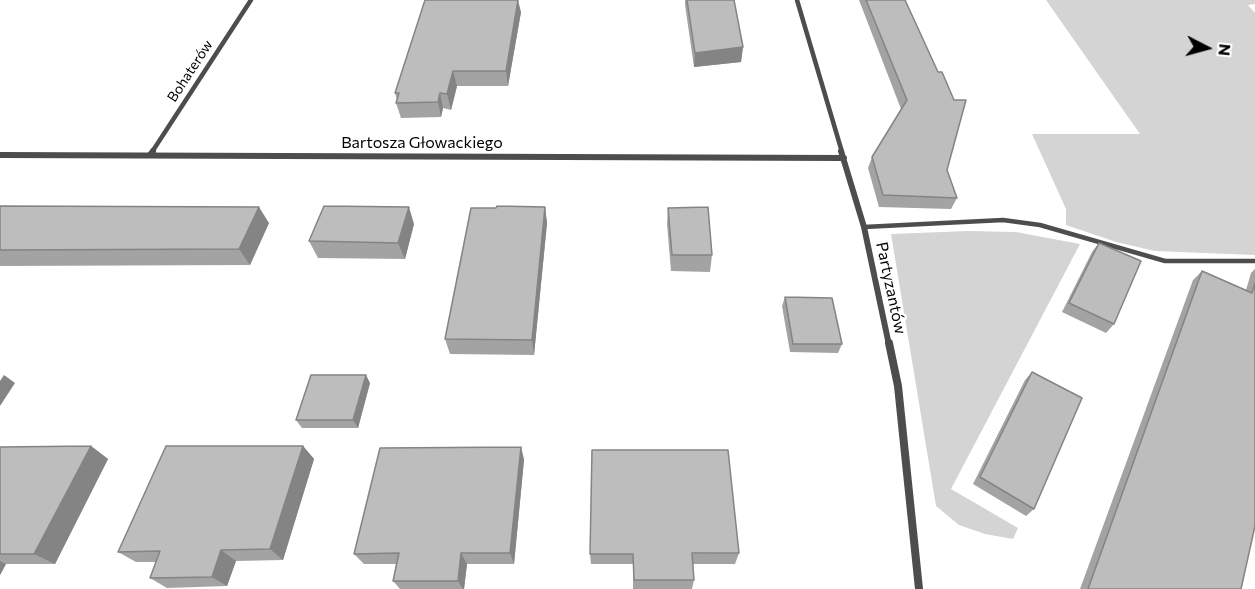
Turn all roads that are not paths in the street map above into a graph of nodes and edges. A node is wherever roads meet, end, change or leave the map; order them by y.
1 (251, 0) edge
2 (797, 0) edge
3 (0, 155) edge
4 (150, 155) junction
5 (844, 158) junction
6 (864, 227) junction
7 (1255, 261) edge
8 (919, 589) edge

1 - 4 street, Bohaterów
2 - 5 street, Partyzantów
3 - 4 street, Bartosza Głowackiego
4 - 5 street, Bartosza Głowackiego
5 - 6 street, Partyzantów
6 - 7 lane
6 - 8 street, Partyzantów

